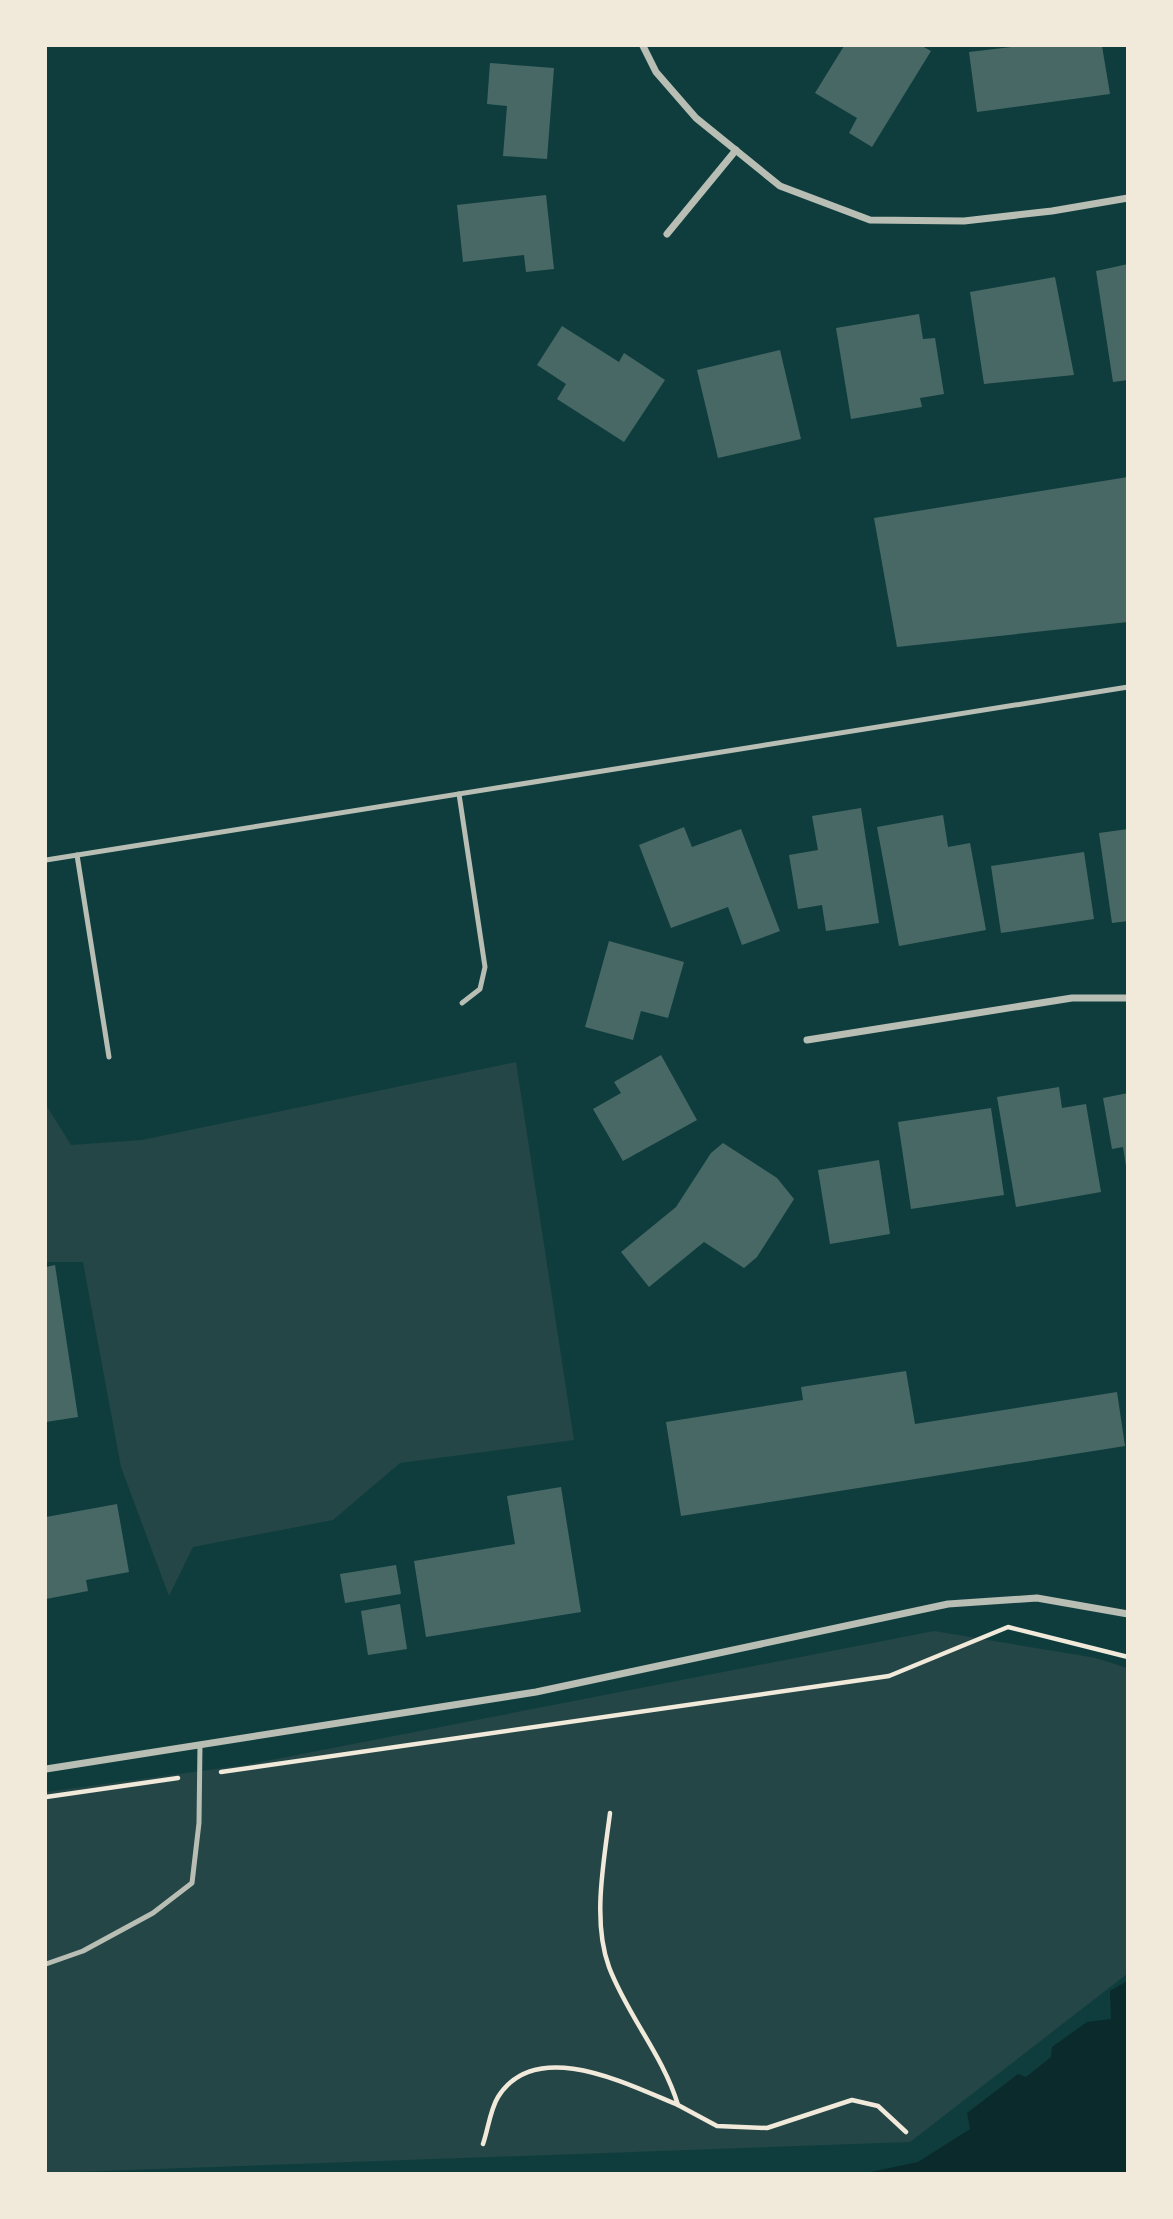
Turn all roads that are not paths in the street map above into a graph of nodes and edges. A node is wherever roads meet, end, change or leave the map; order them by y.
1 (643, 46) edge
2 (736, 150) junction
3 (1128, 198) edge
4 (667, 234) dead end
5 (1128, 687) edge
6 (459, 794) junction
7 (77, 856) junction
8 (46, 860) edge
9 (1128, 998) edge
10 (462, 1003) dead end
11 (807, 1040) dead end
12 (109, 1057) dead end
13 (1128, 1614) edge
14 (200, 1745) junction
15 (46, 1769) edge
16 (46, 1964) edge

1 - 2 street
2 - 3 street
2 - 4 street
5 - 6 lane
6 - 7 lane
6 - 10 lane
7 - 8 lane
7 - 12 lane
9 - 11 street
13 - 14 street
14 - 15 street
14 - 16 lane

